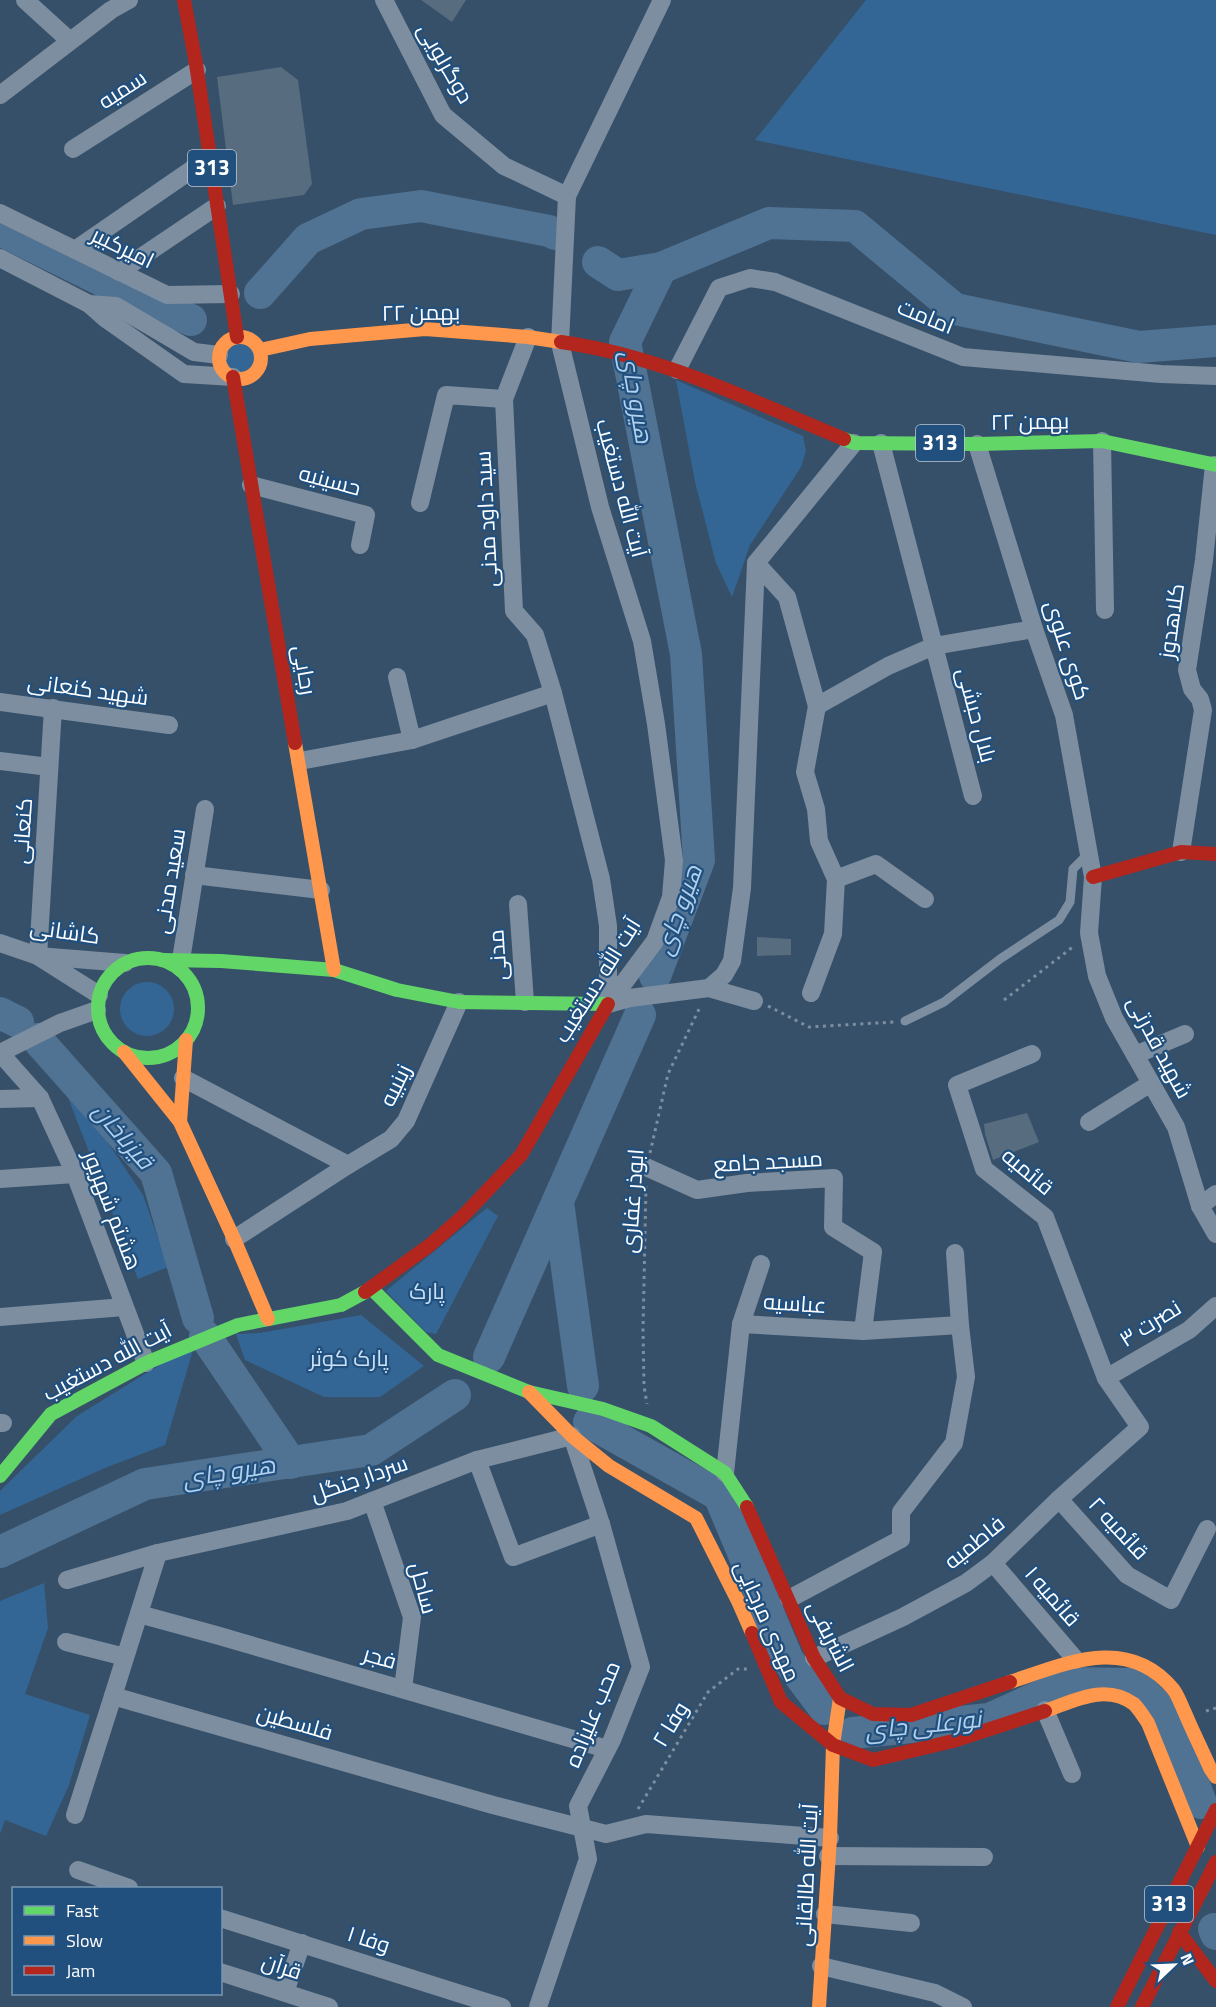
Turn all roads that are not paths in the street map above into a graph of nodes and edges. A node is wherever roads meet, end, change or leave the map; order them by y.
1 (25, 0) edge
2 (129, 0) edge
3 (184, 0) edge
4 (384, 0) edge
5 (662, 0) edge
6 (70, 41) junction
7 (197, 70) junction
8 (0, 95) edge
9 (73, 149) dead end
10 (210, 157) junction
11 (567, 196) junction
12 (217, 206) junction
13 (0, 213) edge
14 (75, 250) junction
15 (0, 258) edge
16 (119, 272) junction
17 (231, 294) junction
18 (89, 304) junction
19 (237, 337) junction
20 (528, 337) junction
21 (560, 343) junction
22 (260, 350) junction
23 (219, 355) junction
24 (676, 370) junction
25 (1216, 376) edge
26 (233, 378) junction
27 (504, 399) junction
28 (1102, 441) junction
29 (854, 443) junction
30 (881, 443) junction
31 (977, 444) junction
32 (1215, 465) edge
33 (251, 484) junction
34 (420, 503) dead end
35 (360, 545) dead end
36 (756, 563) junction
37 (1104, 610) dead end
38 (1034, 629) junction
39 (934, 646) junction
40 (397, 677) dead end
41 (553, 693) junction
42 (0, 702) edge
43 (817, 706) junction
44 (53, 708) junction
45 (170, 725) dead end
46 (412, 740) junction
47 (0, 761) edge
48 (300, 761) junction
49 (50, 767) junction
50 (973, 796) dead end
51 (205, 809) dead end
52 (1090, 852) junction
53 (1181, 852) junction
54 (1216, 854) edge
55 (194, 875) junction
56 (1093, 877) junction
57 (836, 879) junction
58 (321, 890) junction
59 (925, 899) dead end
60 (518, 904) dead end
61 (0, 943) edge
62 (38, 956) junction
63 (162, 960) junction
64 (181, 960) junction
65 (124, 963) junction
66 (334, 970) junction
67 (215, 971) junction
68 (709, 988) junction
69 (811, 993) dead end
70 (197, 1001) junction
71 (754, 1001) road end
72 (459, 1002) junction
73 (525, 1002) junction
74 (98, 1003) junction
75 (608, 1004) junction
76 (905, 1021) road end
77 (1185, 1034) dead end
78 (186, 1040) junction
79 (124, 1052) junction
80 (0, 1053) edge
81 (1032, 1054) dead end
82 (1135, 1055) junction
83 (183, 1078) junction
84 (1150, 1083) junction
85 (40, 1098) junction
86 (0, 1099) edge
87 (180, 1122) junction
88 (1089, 1122) dead end
89 (348, 1165) junction
90 (646, 1167) road end
91 (75, 1174) junction
92 (0, 1179) edge
93 (1216, 1194) edge
94 (1200, 1206) junction
95 (1216, 1234) edge
96 (234, 1239) junction
97 (955, 1253) dead end
98 (761, 1264) dead end
99 (371, 1288) junction
100 (1216, 1306) edge
101 (124, 1307) junction
102 (0, 1317) edge
103 (268, 1319) junction
104 (741, 1324) junction
105 (960, 1325) junction
106 (863, 1331) junction
107 (146, 1363) junction
108 (1106, 1378) junction
109 (529, 1392) junction
110 (1140, 1427) joint
111 (572, 1437) junction
112 (477, 1460) junction
113 (725, 1473) junction
114 (0, 1476) edge
115 (1059, 1499) junction
116 (372, 1501) junction
117 (601, 1524) junction
118 (1207, 1529) dead end
119 (158, 1553) junction
120 (993, 1563) junction
121 (68, 1580) dead end
122 (789, 1599) junction
123 (139, 1614) junction
124 (66, 1642) dead end
125 (125, 1656) junction
126 (814, 1658) junction
127 (1076, 1660) junction
128 (402, 1689) junction
129 (114, 1696) junction
130 (840, 1698) junction
131 (1045, 1710) junction
132 (833, 1745) junction
133 (607, 1749) junction
134 (1072, 1774) dead end
135 (1216, 1776) edge
136 (1216, 1810) edge
137 (75, 1815) dead end
138 (582, 1828) junction
139 (829, 1847) junction
140 (1198, 1847) junction
141 (984, 1857) dead end
142 (1216, 1866) edge
143 (78, 1870) dead end
144 (126, 1887) edge
145 (825, 1914) junction
146 (222, 1919) edge
147 (911, 1923) dead end
148 (1179, 1932) junction
149 (302, 1943) junction
150 (821, 1966) junction
151 (222, 1973) edge
152 (1216, 1981) edge
153 (285, 1992) junction
154 (329, 2007) edge
155 (502, 2007) edge
156 (538, 2007) edge
157 (819, 2007) edge
158 (963, 2007) edge
159 (1117, 2007) edge
160 (1142, 2007) edge

1 - 6 street
2 - 6 street
3 - 7 main road, 313
4 - 11 street, دوگرلویی
5 - 11 street
6 - 8 street
7 - 9 street, سمیه
7 - 10 main road, 313
10 - 12 main road, 313
10 - 14 street
11 - 21 street, آیت الله دستغیب
12 - 16 street
12 - 17 main road, 313
13 - 14 street, امیرکبیر
14 - 16 street, امیرکبیر
15 - 18 street
16 - 17 street, امیرکبیر
17 - 19 main road, 313
18 - 23 street
18 - 26 street
19 - 22 main road
19 - 23 main road
20 - 21 main road, ۲۲ بهمن / 313
20 - 22 main road, ۲۲ بهمن / 313
20 - 27 street, سید داود مدنی
21 - 24 main road, ۲۲ بهمن / 313
21 - 75 street, آیت الله دستغیب
22 - 26 main road
23 - 26 main road
24 - 25 street, امامت
24 - 29 main road, ۲۲ بهمن / 313
26 - 33 main road, رجایی
27 - 34 street
27 - 41 street, سید داود مدنی
28 - 31 main road, ۲۲ بهمن / 313
28 - 32 main road, ۲۲ بهمن / 313
28 - 37 street
29 - 30 main road, ۲۲ بهمن / 313
29 - 36 street
30 - 31 main road, ۲۲ بهمن / 313
30 - 39 street, بلال حبشی
31 - 38 street, کوی علوی
32 - 53 street, کلاهدوز
33 - 35 street, حسینیه
33 - 48 main road, رجایی
36 - 43 street
36 - 68 street
38 - 39 street
38 - 52 street, کوی علوی
39 - 43 street
39 - 50 street, بلال حبشی
40 - 46 street
41 - 46 street
41 - 75 street, سید داود مدنی
42 - 44 street, شهید کنعانی
43 - 57 street
44 - 45 street, شهید کنعانی
44 - 49 street, کنعانی
46 - 48 street
47 - 49 street
48 - 58 main road, رجایی
49 - 62 street, کنعانی
51 - 55 street, سعید مدنی
52 - 56 street, کوی علوی
52 - 76 lane
53 - 54 main road
53 - 56 main road
55 - 58 street
55 - 64 street, سعید مدنی
56 - 82 street, شهید قدرتی
57 - 59 street
57 - 69 street
58 - 66 main road, رجایی
60 - 73 street, مدنی
61 - 62 street, کاشانی
62 - 65 street, کاشانی
62 - 74 street
63 - 64 main road
63 - 65 main road
63 - 70 main road
64 - 67 main road
65 - 74 main road
66 - 67 main road
66 - 72 main road
67 - 70 main road
68 - 71 street
68 - 75 street
70 - 78 main road
72 - 73 main road
72 - 89 street, زینبیه
73 - 75 main road
74 - 79 main road
74 - 80 street
75 - 99 main road, آیت الله دستغیب
77 - 82 street
78 - 79 main road
78 - 83 main road
79 - 87 main road
80 - 85 street, هشتم شهریور
81 - 108 street, قائمیه
82 - 84 street, شهید قدرتی
83 - 87 main road
83 - 89 street
84 - 88 street
84 - 94 street, شهید قدرتی
85 - 86 street
85 - 91 street, هشتم شهریور
87 - 96 main road
89 - 96 street, زینبیه
90 - 106 street, مسجد جامع
91 - 92 street
91 - 101 street, هشتم شهریور
93 - 94 street
94 - 95 street, شهید قدرتی
96 - 103 main road
97 - 105 street
98 - 104 street
99 - 103 main road, آیت الله دستغیب
99 - 109 main road
100 - 108 street, نصرت ۳
101 - 102 street
101 - 107 street, هشتم شهریور
103 - 107 main road, آیت الله دستغیب
104 - 106 street, عباسیه
104 - 113 street, عباسیه
105 - 106 street, عباسیه
105 - 122 street
107 - 114 main road, آیت الله دستغیب
108 - 110 street, قائمیه
109 - 111 main road, مهدی مرجایی
109 - 113 main road, الشریفی
110 - 115 street, فاطمیه
111 - 112 street, سردار جنگل
111 - 117 street, محب علیزاده
111 - 132 main road, مهدی مرجایی
112 - 116 street, سردار جنگل
112 - 117 street
113 - 122 main road, الشریفی
115 - 118 street, قائمیه ۲
115 - 120 street, فاطمیه
116 - 119 street, سردار جنگل
116 - 128 street, ساحل
117 - 133 street, محب علیزاده
119 - 121 street, سردار جنگل
119 - 123 street
120 - 126 street, فاطمیه
120 - 127 street, قائمیه ۱
122 - 126 main road, الشریفی
123 - 125 street
123 - 128 street, فجر
124 - 125 street
125 - 129 street
126 - 130 main road, الشریفی
127 - 130 main road, الشریفی
127 - 135 main road, الشریفی
128 - 133 street, فجر
129 - 137 street
129 - 138 street, فلسطین
130 - 132 main road, آیت الله طالقانی
131 - 132 main road, مهدی مرجایی
131 - 134 street
131 - 140 main road, مهدی مرجایی
132 - 139 main road, آیت الله طالقانی
133 - 138 street, محب علیزاده
136 - 140 main road, 313
138 - 139 street, فلسطین
138 - 156 street, محب علیزاده
139 - 141 street
139 - 145 main road, آیت الله طالقانی
140 - 159 main road, 313
142 - 148 main road, 313
143 - 144 street
145 - 147 street
145 - 150 main road, آیت الله طالقانی
146 - 149 street, وفا ۱
148 - 152 main road
148 - 160 main road, 313
149 - 153 street
149 - 155 street, وفا ۱
150 - 157 main road, آیت الله طالقانی
150 - 158 street
151 - 153 street, قرآن
153 - 154 street, قرآن

